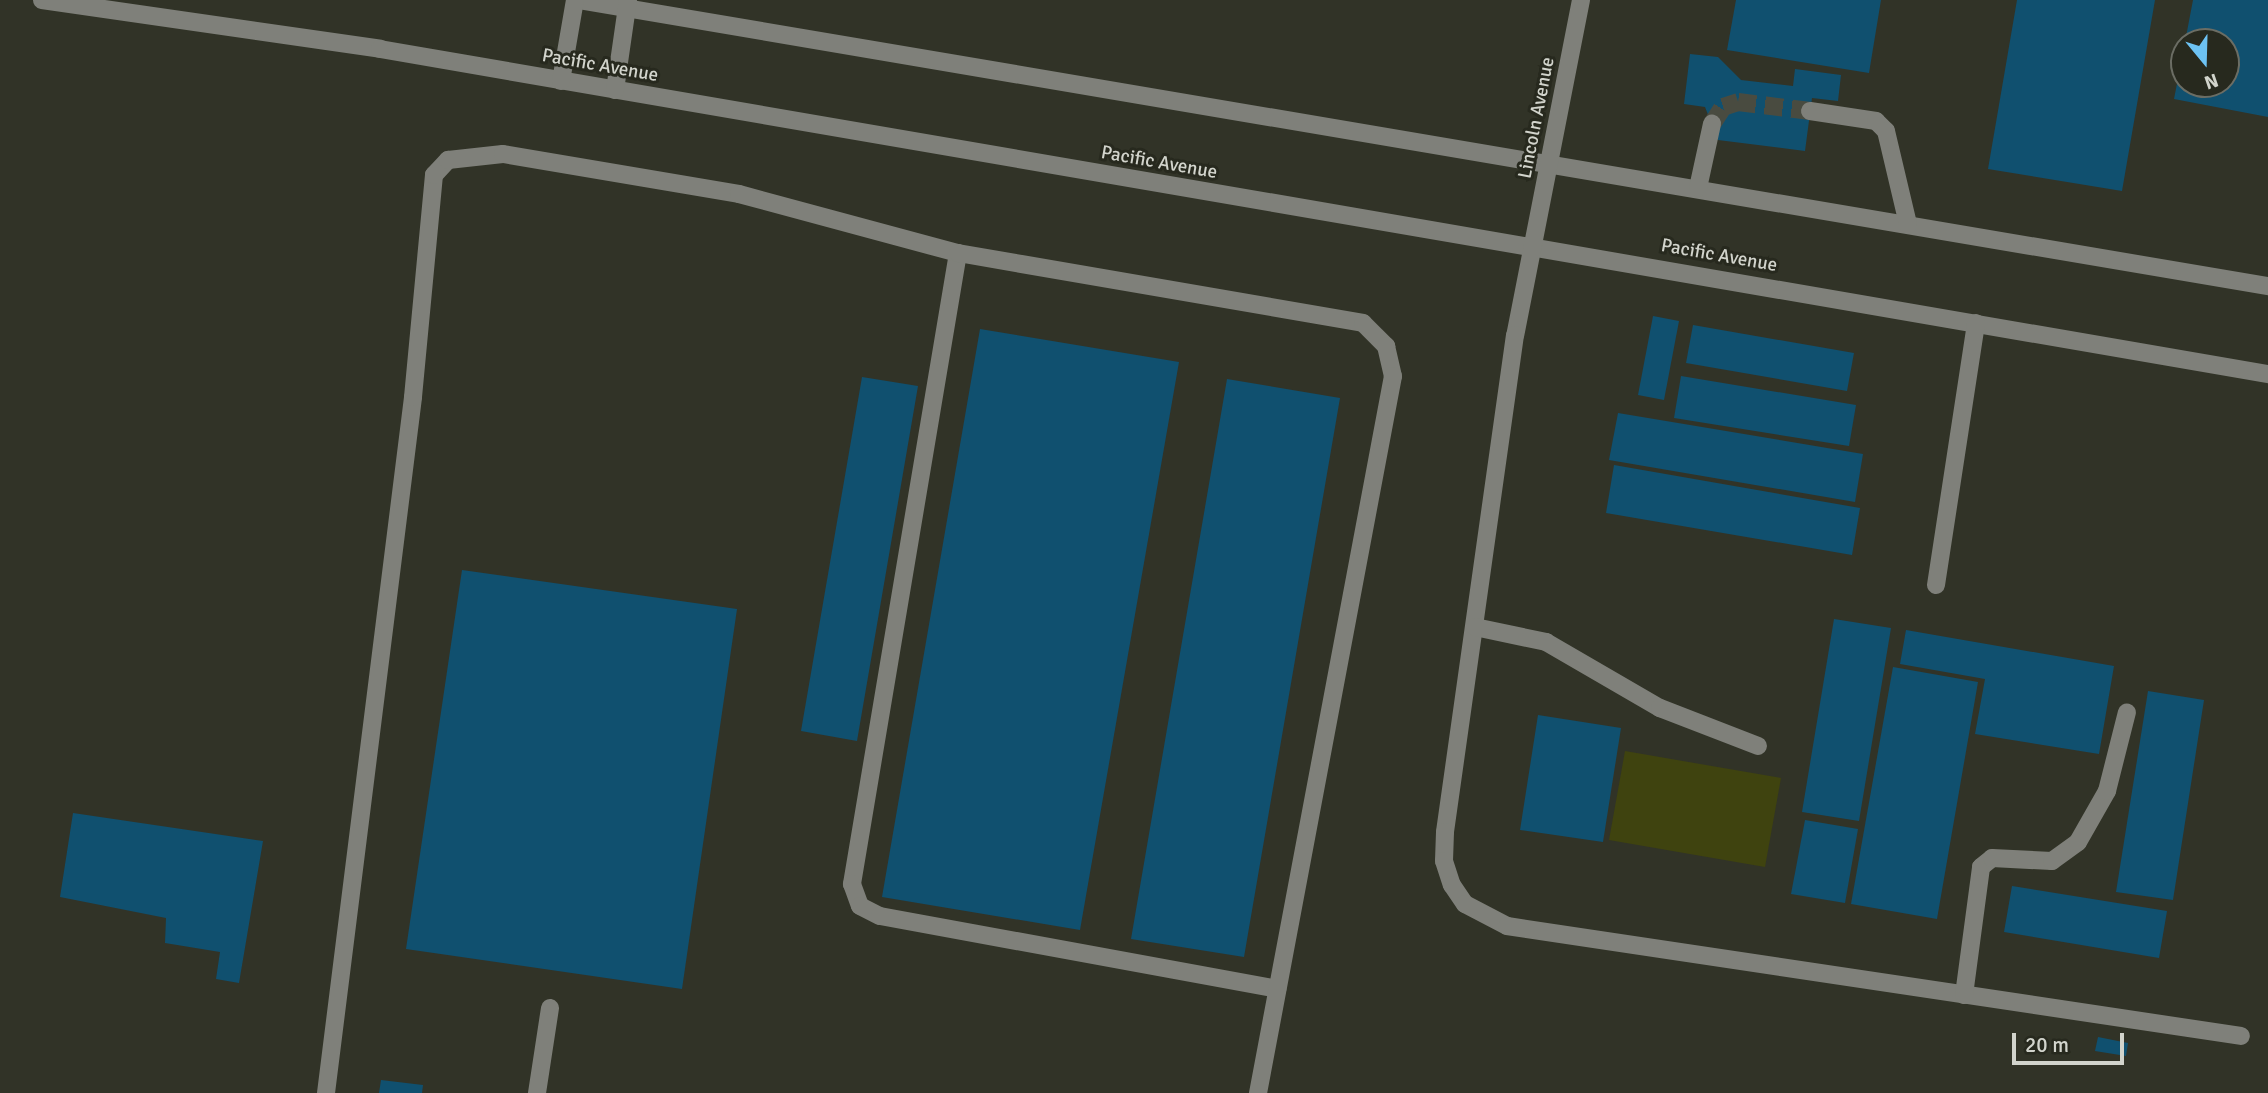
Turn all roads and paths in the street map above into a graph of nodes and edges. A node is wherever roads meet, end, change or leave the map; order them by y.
1 (42, 0) edge
2 (576, 0) edge
3 (1581, 0) edge
4 (628, 5) edge
5 (561, 81) junction
6 (615, 90) junction
7 (1810, 111) tunnel mouth
8 (1712, 124) tunnel mouth
9 (1550, 162) junction
10 (1698, 188) junction
11 (1908, 224) junction
12 (1534, 244) junction
13 (958, 253) junction
14 (2268, 286) edge
15 (1976, 323) junction
16 (2268, 374) edge
17 (1936, 586) dead end
18 (1475, 627) junction
19 (2127, 712) dead end
20 (1758, 746) dead end
21 (1277, 989) junction
22 (1964, 995) junction
23 (551, 1008) dead end
24 (2241, 1036) dead end
25 (326, 1093) edge
26 (537, 1093) edge
27 (1258, 1093) edge

1 - 5 street, Pacific Avenue
2 - 4 street
2 - 5 street
3 - 9 street, Lincoln Avenue
4 - 6 street
4 - 9 street
5 - 6 street, Pacific Avenue
6 - 12 street, Pacific Avenue
7 - 11 street
8 - 10 street
9 - 10 street
9 - 12 street, Lincoln Avenue
10 - 11 street
11 - 14 street
12 - 15 street, Pacific Avenue
12 - 18 street, Lincoln Avenue
13 - 21 street
13 - 21 street
13 - 25 street
15 - 16 street, Pacific Avenue
15 - 17 street
18 - 20 street
18 - 22 street, Lincoln Avenue
19 - 22 street
21 - 27 street
22 - 24 street, Lincoln Avenue
23 - 26 street

